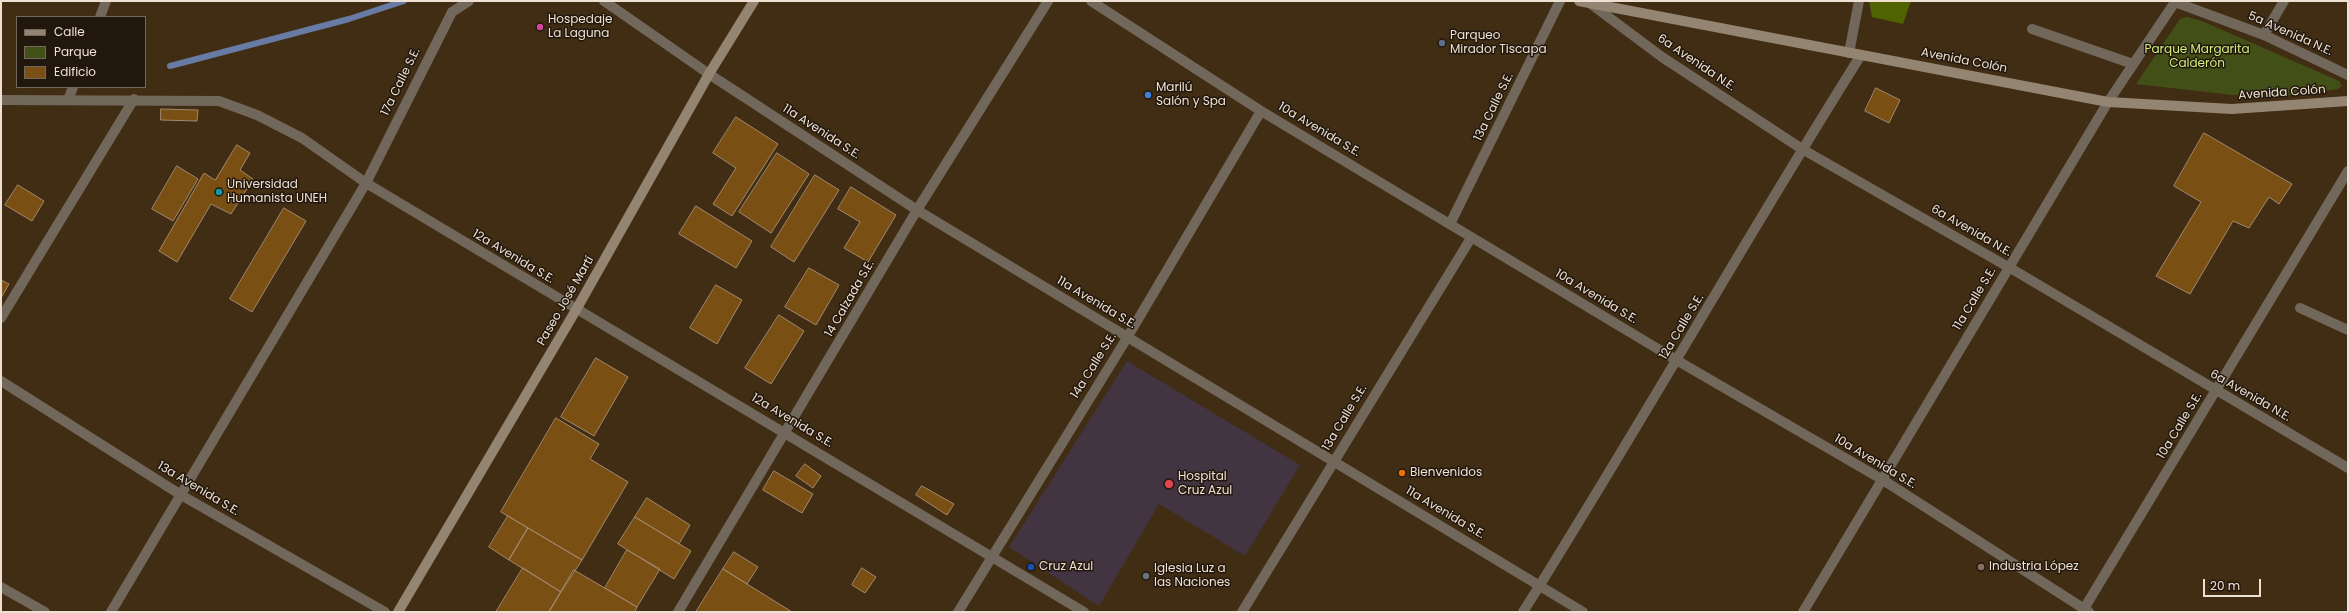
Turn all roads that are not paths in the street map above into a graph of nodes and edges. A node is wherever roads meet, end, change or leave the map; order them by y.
1 (106, 1) edge
2 (469, 1) edge
3 (604, 1) edge
4 (754, 1) edge
5 (1048, 1) edge
6 (1091, 1) edge
7 (1560, 1) edge
8 (1580, 1) edge
9 (1859, 1) edge
10 (2175, 1) edge
11 (2284, 1) edge
12 (1590, 4) junction
13 (100, 16) edge
14 (2032, 29) dead end
15 (2264, 35) junction
16 (1849, 53) junction
17 (1861, 55) junction
18 (2133, 64) junction
19 (709, 74) junction
20 (2348, 75) edge
21 (73, 88) edge
22 (134, 99) junction
23 (1, 100) edge
24 (68, 100) junction
25 (2348, 101) edge
26 (2108, 102) junction
27 (1261, 111) junction
28 (1802, 149) junction
29 (2348, 171) edge
30 (366, 183) junction
31 (917, 210) junction
32 (1450, 224) junction
33 (1471, 238) junction
34 (2009, 267) junction
35 (2300, 308) dead end
36 (576, 310) junction
37 (1, 318) edge
38 (2348, 330) edge
39 (1127, 338) junction
40 (1678, 361) junction
41 (1, 381) edge
42 (2216, 392) junction
43 (786, 433) junction
44 (1334, 461) junction
45 (2348, 468) edge
46 (1883, 480) junction
47 (181, 495) junction
48 (991, 556) junction
49 (1, 586) edge
50 (1540, 586) junction
51 (2085, 611) edge
52 (45, 612) edge
53 (111, 612) edge
54 (385, 612) edge
55 (398, 612) edge
56 (678, 612) edge
57 (958, 612) edge
58 (1084, 612) edge
59 (1242, 612) edge
60 (1523, 612) edge
61 (1583, 612) edge
62 (1803, 612) edge

1 - 13 street
2 - 30 street, 17a Calle S.E.
3 - 19 street, 11a Avenida S.E.
4 - 19 main road, Paseo José Martí
5 - 31 street, 14 Calzada S.E.
6 - 27 street, 10a Avenida S.E.
7 - 32 street, 13a Calle S.E.
8 - 12 main road, Avenida Colón
9 - 16 street
10 - 15 street, 5a Avenida N.E.
10 - 18 street, 11a Calle S.E.
11 - 15 street
12 - 16 main road, Avenida Colón
12 - 28 street, 6a Avenida N.E.
14 - 18 street
15 - 20 street, 5a Avenida N.E.
16 - 17 main road, Avenida Colón
17 - 26 main road, Avenida Colón
17 - 28 street, 12a Calle S.E.
18 - 26 street, 11a Calle S.E.
19 - 31 street, 11a Avenida S.E.
19 - 36 main road, Paseo José Martí
21 - 24 street
22 - 24 street, 12a Avenida S.E.
22 - 30 street, 12a Avenida S.E.
22 - 37 street
23 - 24 street, 12a Avenida S.E.
25 - 26 main road, Avenida Colón
26 - 34 street, 11a Calle S.E.
27 - 32 street, 10a Avenida S.E.
27 - 39 street, 14a Calle S.E.
28 - 34 street, 6a Avenida N.E.
28 - 40 street, 12a Calle S.E.
29 - 42 street, 10a Calle S.E.
30 - 36 street, 12a Avenida S.E.
30 - 47 street, 17a Calle S.E.
31 - 39 street, 11a Avenida S.E.
31 - 43 street, 14 Calzada S.E.
32 - 33 street, 10a Avenida S.E.
33 - 40 street, 10a Avenida S.E.
33 - 44 street, 13a Calle S.E.
34 - 42 street, 6a Avenida N.E.
34 - 46 street, 11a Calle S.E.
35 - 38 street
36 - 43 street, 12a Avenida S.E.
36 - 55 main road, Paseo José Martí
39 - 44 street, 11a Avenida S.E.
39 - 48 street, 14a Calle S.E.
40 - 46 street, 10a Avenida S.E.
40 - 50 street, 12a Calle S.E.
41 - 47 street, 13a Avenida S.E.
42 - 45 street, 6a Avenida N.E.
42 - 51 street, 10a Calle S.E.
43 - 48 street, 12a Avenida S.E.
43 - 56 street, 14 Calzada S.E.
44 - 50 street, 11a Avenida S.E.
44 - 59 street, 13a Calle S.E.
46 - 51 street, 10a Avenida S.E.
46 - 62 street, 11a Calle S.E.
47 - 53 street, 17a Calle S.E.
47 - 54 street, 13a Avenida S.E.
48 - 57 street, 14a Calle S.E.
48 - 58 street, 12a Avenida S.E.
49 - 52 street
50 - 60 street, 12a Calle S.E.
50 - 61 street, 11a Avenida S.E.

